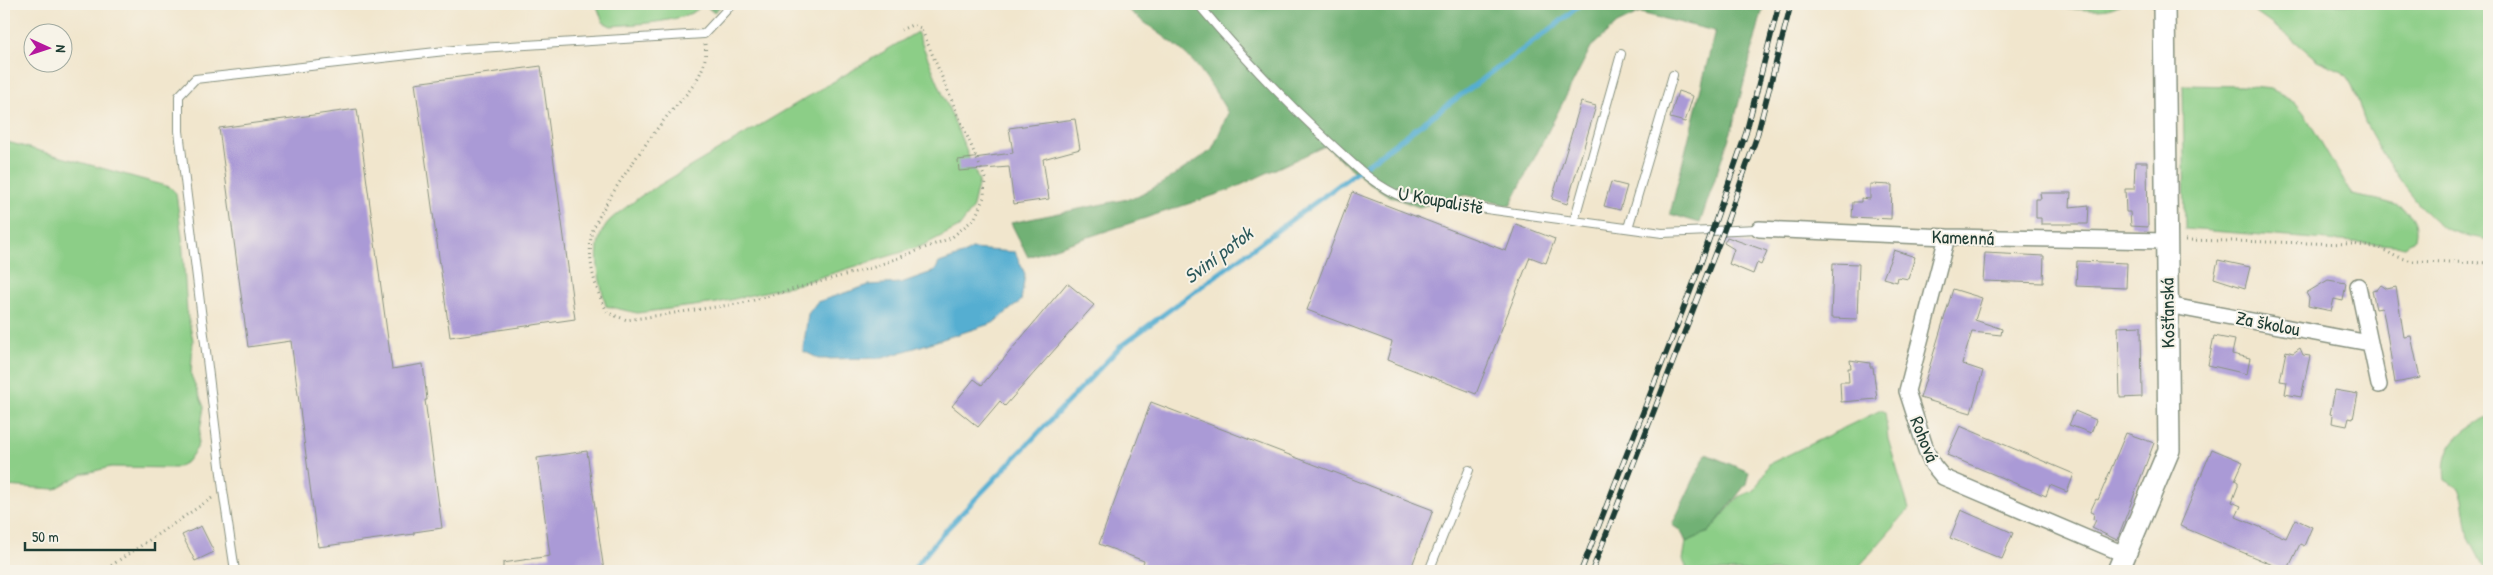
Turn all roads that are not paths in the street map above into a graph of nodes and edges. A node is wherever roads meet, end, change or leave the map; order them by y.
1 (732, 4) edge
2 (1198, 4) edge
3 (2164, 4) edge
4 (1621, 54) dead end
5 (1673, 75) dead end
6 (1574, 221) junction
7 (1628, 228) junction
8 (1759, 228) joint
9 (1947, 237) junction
10 (2167, 241) junction
11 (2358, 286) dead end
12 (2167, 305) junction
13 (2369, 343) junction
14 (2379, 385) dead end
15 (1470, 470) dead end
16 (2122, 563) edge
17 (235, 571) edge
18 (1429, 571) edge

1 - 17 lane
2 - 6 lane, U Koupaliště
3 - 10 street, Košťanská
4 - 6 lane
5 - 7 lane
6 - 7 lane, U Koupaliště
7 - 8 lane, U Koupaliště
8 - 9 street, Kamenná
9 - 10 street, Kamenná
9 - 16 street, Rohová
10 - 12 street, Košťanská
11 - 13 street
12 - 13 street, Za školou
12 - 16 street, Košťanská
13 - 14 street
15 - 18 lane

